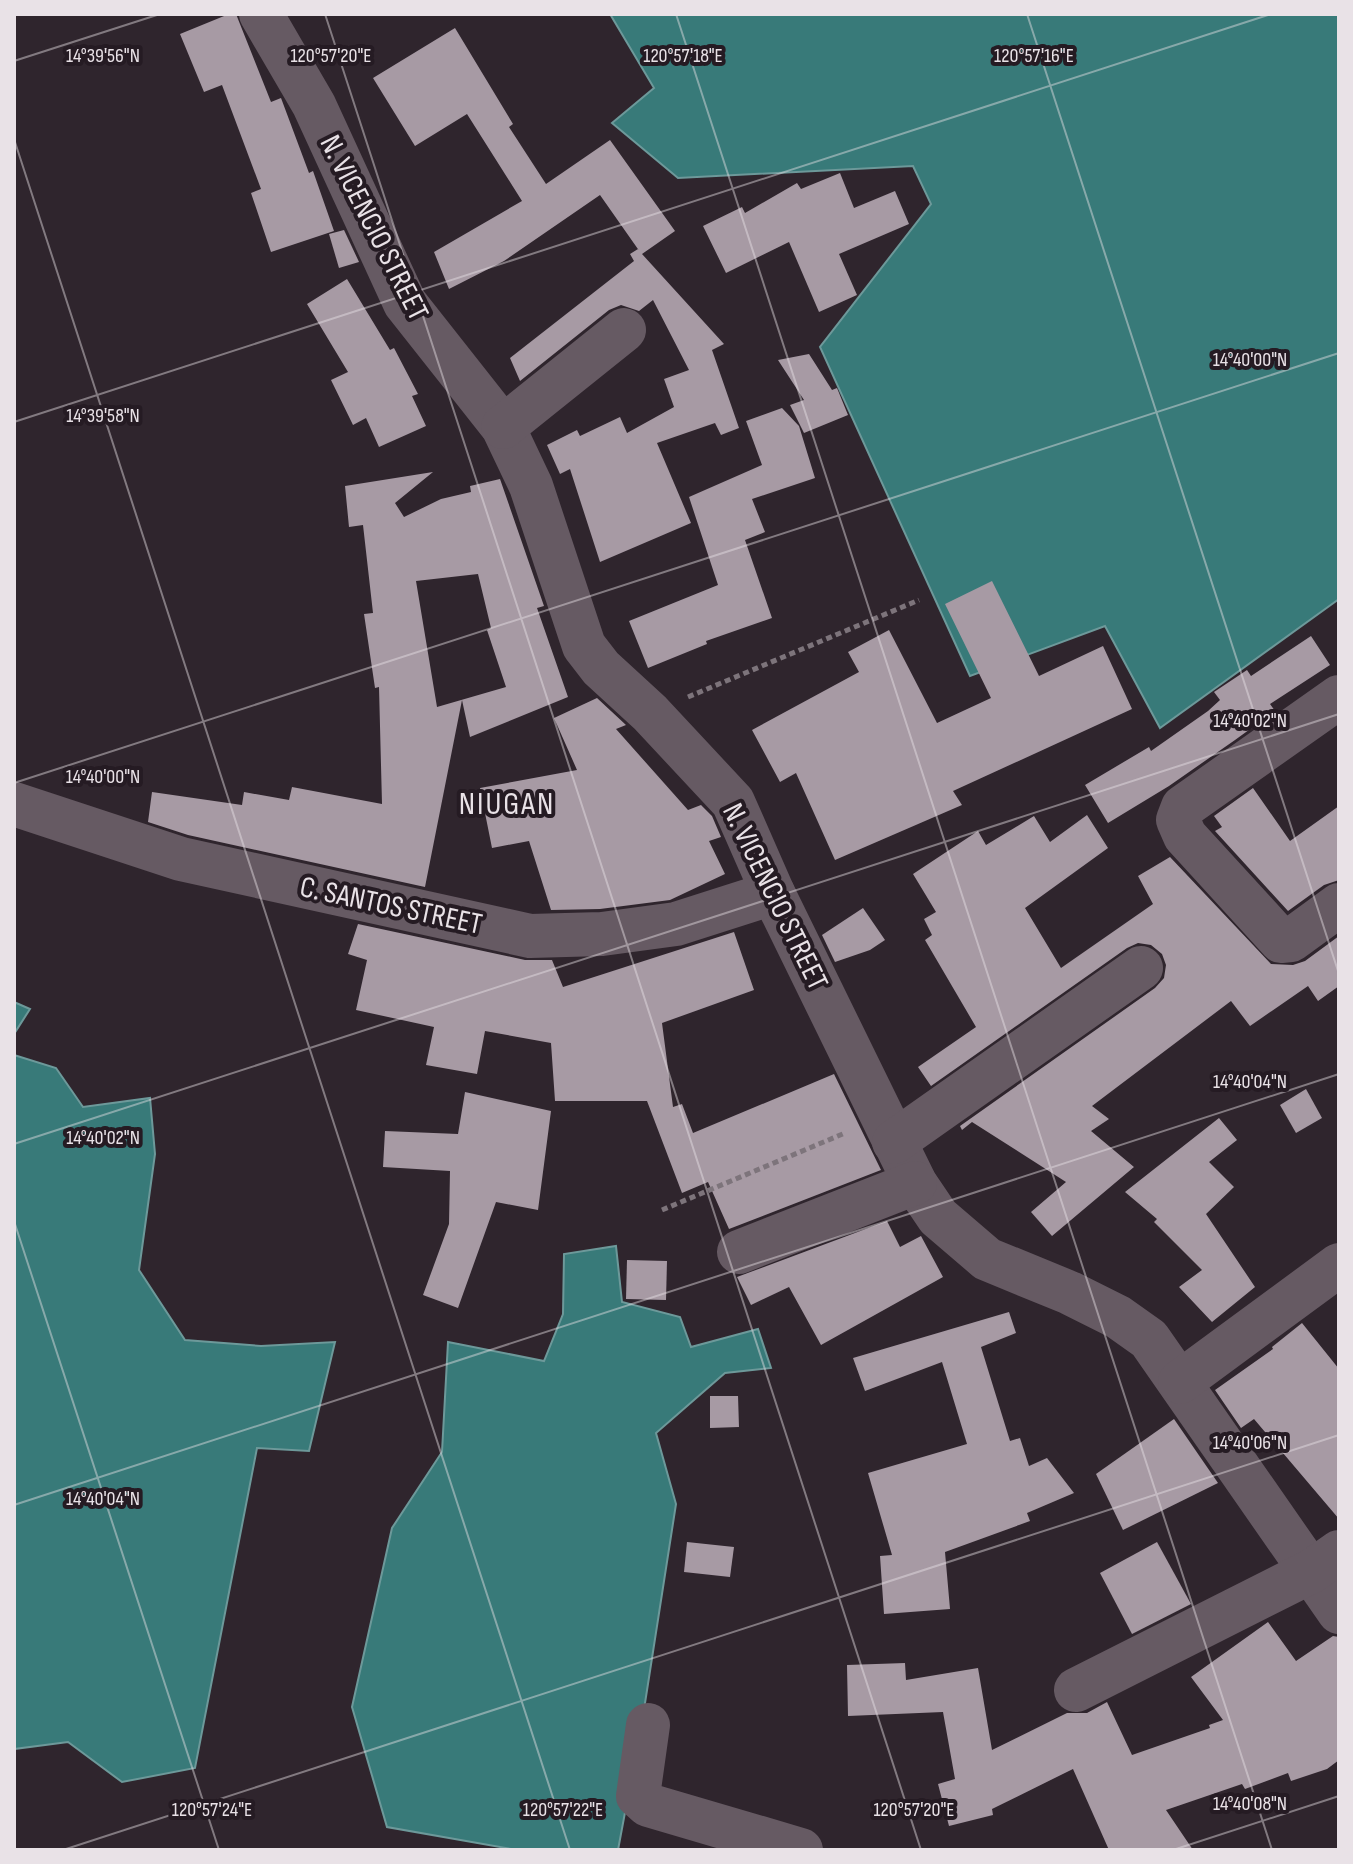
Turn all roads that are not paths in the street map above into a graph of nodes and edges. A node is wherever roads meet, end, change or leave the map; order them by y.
1 (261, 14) edge
2 (624, 330) dead end
3 (503, 427) junction
4 (1339, 697) edge
5 (14, 804) edge
6 (773, 893) junction
7 (1338, 909) edge
8 (1141, 968) dead end
9 (889, 1129) junction
10 (915, 1183) junction
11 (739, 1252) dead end
12 (1339, 1265) edge
13 (1180, 1382) junction
14 (1326, 1562) edge
15 (1339, 1612) edge
16 (1076, 1690) dead end
17 (648, 1725) dead end
18 (801, 1850) edge

1 - 3 street, N. VICENCIO STREET
2 - 3 street
3 - 6 street, N. VICENCIO STREET
4 - 7 street
5 - 6 street, C. SANTOS STREET
6 - 9 street, N. VICENCIO STREET
8 - 9 street
9 - 10 street, N. VICENCIO STREET
10 - 11 street
10 - 13 street, N. VICENCIO STREET
12 - 13 street
13 - 14 street, N. VICENCIO STREET
14 - 15 street, N. VICENCIO STREET
14 - 16 street
17 - 18 street

